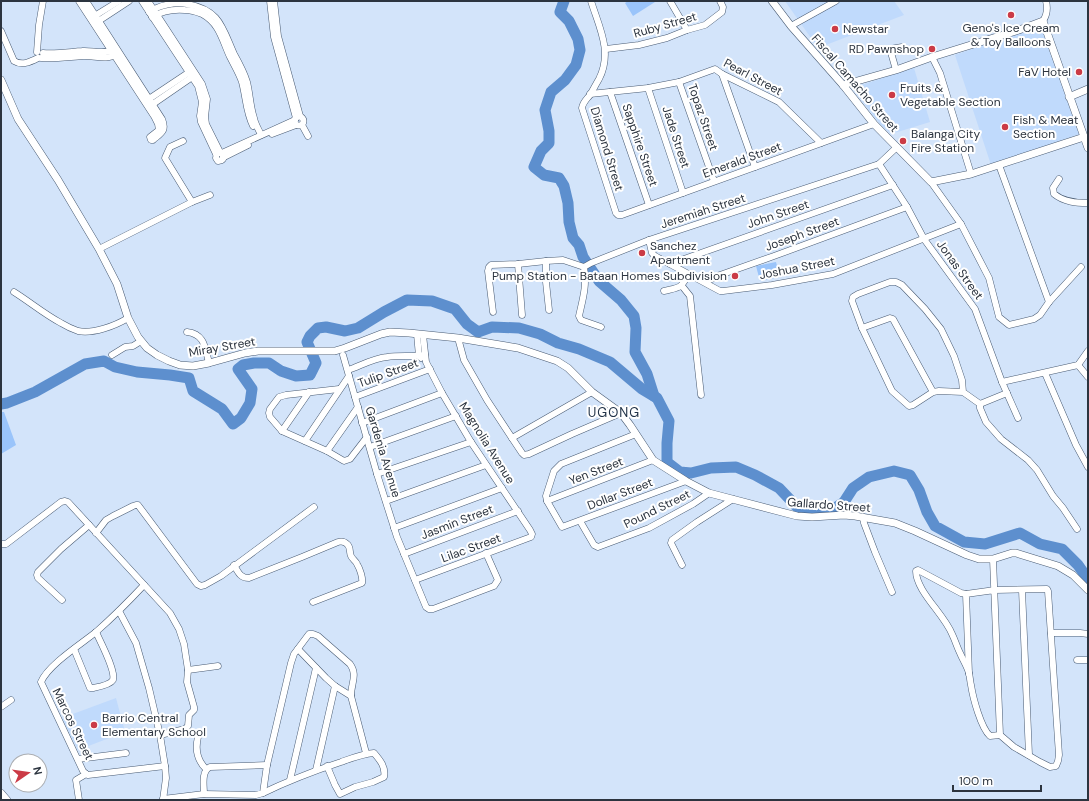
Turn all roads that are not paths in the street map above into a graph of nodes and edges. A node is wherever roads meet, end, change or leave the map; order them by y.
1 (43, 1) edge
2 (47, 1) edge
3 (79, 1) edge
4 (86, 1) edge
5 (119, 1) edge
6 (142, 1) edge
7 (148, 1) edge
8 (270, 1) edge
9 (274, 1) edge
10 (591, 1) edge
11 (670, 1) edge
12 (720, 1) edge
13 (772, 1) edge
14 (836, 1) edge
15 (1046, 1) edge
16 (126, 2) edge
17 (110, 10) junction
18 (153, 13) junction
19 (95, 20) junction
20 (1043, 21) junction
21 (41, 25) junction
22 (791, 26) junction
23 (1, 30) edge
24 (687, 30) junction
25 (276, 36) junction
26 (902, 47) dead end
27 (606, 49) junction
28 (115, 52) junction
29 (40, 54) junction
30 (932, 56) junction
31 (896, 70) junction
32 (193, 73) junction
33 (722, 74) junction
34 (1, 80) edge
35 (679, 82) junction
36 (843, 85) junction
37 (648, 88) junction
38 (1088, 89) edge
39 (610, 92) junction
40 (590, 94) junction
41 (1069, 97) junction
42 (149, 103) junction
43 (298, 121) junction
44 (874, 124) junction
45 (260, 136) junction
46 (308, 136) dead end
47 (1084, 137) junction
48 (183, 141) dead end
49 (821, 143) junction
50 (244, 145) junction
51 (897, 147) junction
52 (1088, 148) edge
53 (880, 164) junction
54 (999, 165) junction
55 (755, 166) junction
56 (971, 174) junction
57 (1059, 180) dead end
58 (714, 182) junction
59 (931, 182) junction
60 (893, 186) junction
61 (683, 193) junction
62 (210, 195) dead end
63 (192, 202) junction
64 (1088, 203) edge
65 (649, 205) junction
66 (907, 207) junction
67 (618, 215) joint
68 (961, 224) junction
69 (924, 239) junction
70 (649, 240) junction
71 (100, 249) junction
72 (546, 261) junction
73 (518, 264) junction
74 (670, 264) junction
75 (587, 265) junction
76 (1081, 267) dead end
77 (689, 274) junction
78 (705, 282) junction
79 (682, 286) junction
80 (664, 291) dead end
81 (14, 292) dead end
82 (1049, 302) junction
83 (549, 310) dead end
84 (493, 312) dead end
85 (522, 315) dead end
86 (128, 318) junction
87 (601, 327) dead end
88 (862, 328) junction
89 (187, 332) dead end
90 (420, 335) junction
91 (458, 338) junction
92 (142, 341) junction
93 (1088, 351) edge
94 (112, 355) dead end
95 (343, 355) dead end
96 (423, 358) junction
97 (209, 363) junction
98 (1078, 365) junction
99 (430, 369) junction
100 (349, 373) junction
101 (1045, 373) junction
102 (1088, 377) edge
103 (1002, 382) junction
104 (340, 389) junction
105 (309, 392) junction
106 (592, 392) junction
107 (934, 392) junction
108 (963, 392) junction
109 (442, 393) junction
110 (1007, 393) junction
111 (701, 395) dead end
112 (355, 397) junction
113 (980, 404) junction
114 (358, 406) junction
115 (621, 413) junction
116 (456, 416) junction
117 (1018, 418) dead end
118 (362, 423) junction
119 (282, 431) junction
120 (636, 434) junction
121 (367, 437) junction
122 (512, 438) junction
123 (305, 441) junction
124 (470, 442) junction
125 (370, 447) junction
126 (327, 451) junction
127 (653, 460) junction
128 (486, 465) junction
129 (1088, 467) edge
130 (377, 474) junction
131 (686, 481) junction
132 (502, 488) junction
133 (709, 493) junction
134 (733, 499) junction
135 (386, 500) junction
136 (547, 501) junction
137 (314, 507) dead end
138 (518, 511) junction
139 (863, 517) junction
140 (580, 521) junction
141 (89, 525) junction
142 (394, 528) junction
143 (1077, 529) dead end
144 (96, 532) junction
145 (532, 534) joint
146 (1, 544) edge
147 (486, 553) junction
148 (404, 554) junction
149 (993, 559) junction
150 (682, 565) dead end
151 (234, 566) junction
152 (415, 580) junction
153 (144, 585) junction
154 (995, 590) junction
155 (1022, 590) junction
156 (1088, 590) edge
157 (892, 592) dead end
158 (966, 594) junction
159 (62, 600) dead end
160 (313, 602) dead end
161 (119, 611) junction
162 (96, 632) junction
163 (1051, 633) junction
164 (1088, 634) edge
165 (74, 649) junction
166 (298, 649) junction
167 (1077, 660) dead end
168 (1088, 660) edge
169 (218, 666) dead end
170 (316, 668) junction
171 (188, 670) junction
172 (969, 674) junction
173 (336, 686) junction
174 (351, 696) junction
175 (11, 700) dead end
176 (1, 707) edge
177 (160, 735) junction
178 (1000, 735) junction
179 (198, 737) dead end
180 (126, 753) dead end
181 (366, 753) junction
182 (1029, 755) junction
183 (78, 759) junction
184 (267, 765) junction
185 (165, 766) junction
186 (328, 766) junction
187 (206, 769) junction
188 (316, 770) junction
189 (86, 774) junction
190 (290, 780) junction
191 (1, 793) edge
192 (263, 793) junction
193 (204, 794) junction
194 (7, 800) edge
195 (79, 800) edge
196 (163, 800) edge

1 - 21 street
2 - 21 street
3 - 19 street
4 - 19 street
5 - 17 street
6 - 18 street
7 - 18 street
8 - 25 street
9 - 25 street
10 - 27 street, Diamond Street
11 - 24 street
12 - 24 street, Ruby Street
13 - 22 street, Fiscal Camacho Street
14 - 22 street
15 - 20 street
16 - 17 street
17 - 19 street
18 - 32 street
18 - 45 street
19 - 28 street
20 - 30 street
20 - 41 street
21 - 29 street
22 - 36 street, Fiscal Camacho Street
23 - 29 street
24 - 27 street, Ruby Street
25 - 43 street
26 - 31 street
27 - 40 street, Diamond Street
28 - 29 street
28 - 42 street
30 - 31 street
30 - 56 street
31 - 36 street
32 - 42 street
32 - 50 street
33 - 35 street, Pearl Street
33 - 49 street, Pearl Street
33 - 55 street
34 - 71 street, Miray Street
35 - 37 street, Pearl Street
35 - 58 street, Topaz Street
36 - 44 street, Fiscal Camacho Street
37 - 39 street, Pearl Street
37 - 61 street, Jade Street
38 - 41 street
39 - 40 street, Pearl Street
39 - 65 street, Sapphire Street
40 - 67 street, Diamond Street
41 - 47 street
42 - 42 street
43 - 45 street
43 - 46 street
43 - 50 street
44 - 49 street, Emerald Street
44 - 51 street, Fiscal Camacho Street
45 - 50 street
47 - 52 street
47 - 54 street
48 - 63 street
49 - 55 street, Emerald Street
51 - 53 street, Jeremiah Street
51 - 59 street, Fiscal Camacho Street
53 - 60 street, Jonas Street
53 - 70 street, Jeremiah Street
54 - 56 street
54 - 82 street
55 - 58 street, Emerald Street
56 - 59 street
57 - 64 street
58 - 61 street, Emerald Street
59 - 68 street
60 - 66 street, Jonas Street
60 - 74 street, John Street
61 - 65 street, Emerald Street
62 - 63 street
63 - 71 street
65 - 67 street, Emerald Street
66 - 69 street, Jonas Street
66 - 78 street, Joseph Street
68 - 69 street, Joshua Street
68 - 82 street
69 - 78 street, Joshua Street
69 - 103 street, Jonas Street
70 - 74 street, Joshua Street
70 - 75 street, Jeremiah Street
71 - 86 street, Miray Street
72 - 73 street
72 - 75 street
72 - 83 street
73 - 84 street
73 - 85 street
74 - 77 street, Joshua Street
75 - 87 street
76 - 82 street
77 - 78 street, Joshua Street
77 - 79 street
79 - 80 street
79 - 111 street
81 - 86 street
86 - 92 street, Miray Street
88 - 107 street
88 - 107 street
88 - 108 street
89 - 97 street
90 - 91 street, Miray Street
90 - 96 street, Magnolia Avenue
90 - 97 street, Miray Street
91 - 106 street, Miray Street
91 - 122 street
92 - 94 street
92 - 97 street, Miray Street
93 - 98 street
95 - 100 street, Gardenia Avenue
96 - 99 street, Magnolia Avenue
96 - 100 street
98 - 101 street
98 - 102 street
99 - 109 street, Magnolia Avenue
99 - 112 street, Tulip Street
100 - 104 street
100 - 112 street, Gardenia Avenue
101 - 103 street
101 - 129 street
103 - 110 street, Jonas Street
104 - 105 street
104 - 123 street
105 - 119 street
105 - 119 street
106 - 115 street, Gallardo Street
106 - 122 street
107 - 108 street
108 - 113 street
109 - 116 street, Magnolia Avenue
109 - 118 street
110 - 113 street
110 - 117 street, Jonas Street
112 - 114 street, Gardenia Avenue
113 - 143 street
114 - 118 street, Gardenia Avenue
114 - 126 street
115 - 120 street, Gallardo Street
115 - 122 street
116 - 124 street, Magnolia Avenue
116 - 125 street
118 - 121 street, Gardenia Avenue
119 - 123 street
120 - 127 street, Gallardo Street
120 - 136 street
121 - 125 street, Gardenia Avenue
121 - 126 street
123 - 126 street
124 - 128 street, Magnolia Avenue
124 - 130 street
125 - 130 street, Gardenia Avenue
127 - 131 street, Gallardo Street
127 - 136 street, Yen Street
128 - 132 street, Magnolia Avenue
128 - 135 street
130 - 135 street, Gardenia Avenue
131 - 133 street, Gallardo Street
131 - 140 street, Dollar Street
132 - 138 street, Magnolia Avenue
132 - 142 street
133 - 134 street, Gallardo Street
133 - 140 street, Pound Street
134 - 139 street, Gallardo Street
134 - 150 street
135 - 142 street, Gardenia Avenue
136 - 140 street, Dollar Street
137 - 151 street
138 - 145 street, Magnolia Avenue
138 - 148 street, Jasmin Street
139 - 149 street, Gallardo Street
139 - 157 street
141 - 144 street
141 - 146 street
141 - 159 street
142 - 148 street, Gardenia Avenue
144 - 151 street
144 - 153 street
145 - 147 street, Lilac Street
147 - 152 street, Lilac Street
147 - 152 street, Gardenia Avenue
148 - 152 street, Gardenia Avenue
149 - 154 street
149 - 156 street, Gallardo Street
151 - 160 street
153 - 161 street
153 - 171 street
154 - 155 street
154 - 158 street
154 - 178 street
155 - 163 street
155 - 182 street
158 - 172 street
158 - 172 street
161 - 162 street
161 - 177 street
162 - 165 street
162 - 165 street
163 - 164 street
163 - 182 street
165 - 183 street, Marcos Street
166 - 170 street
166 - 174 street
166 - 184 street
167 - 168 street
169 - 171 street
170 - 173 street
170 - 190 street
171 - 177 street
172 - 178 street
173 - 174 street
173 - 188 street
174 - 181 street
175 - 176 street
177 - 185 street
178 - 182 street
179 - 187 street
180 - 183 street
181 - 186 street
181 - 186 street
183 - 189 street, Marcos Street
184 - 187 street
184 - 192 street
185 - 189 street
185 - 196 street
186 - 188 street
187 - 193 street
188 - 190 street
189 - 195 street
190 - 192 street
191 - 194 street
192 - 193 street
193 - 196 street

